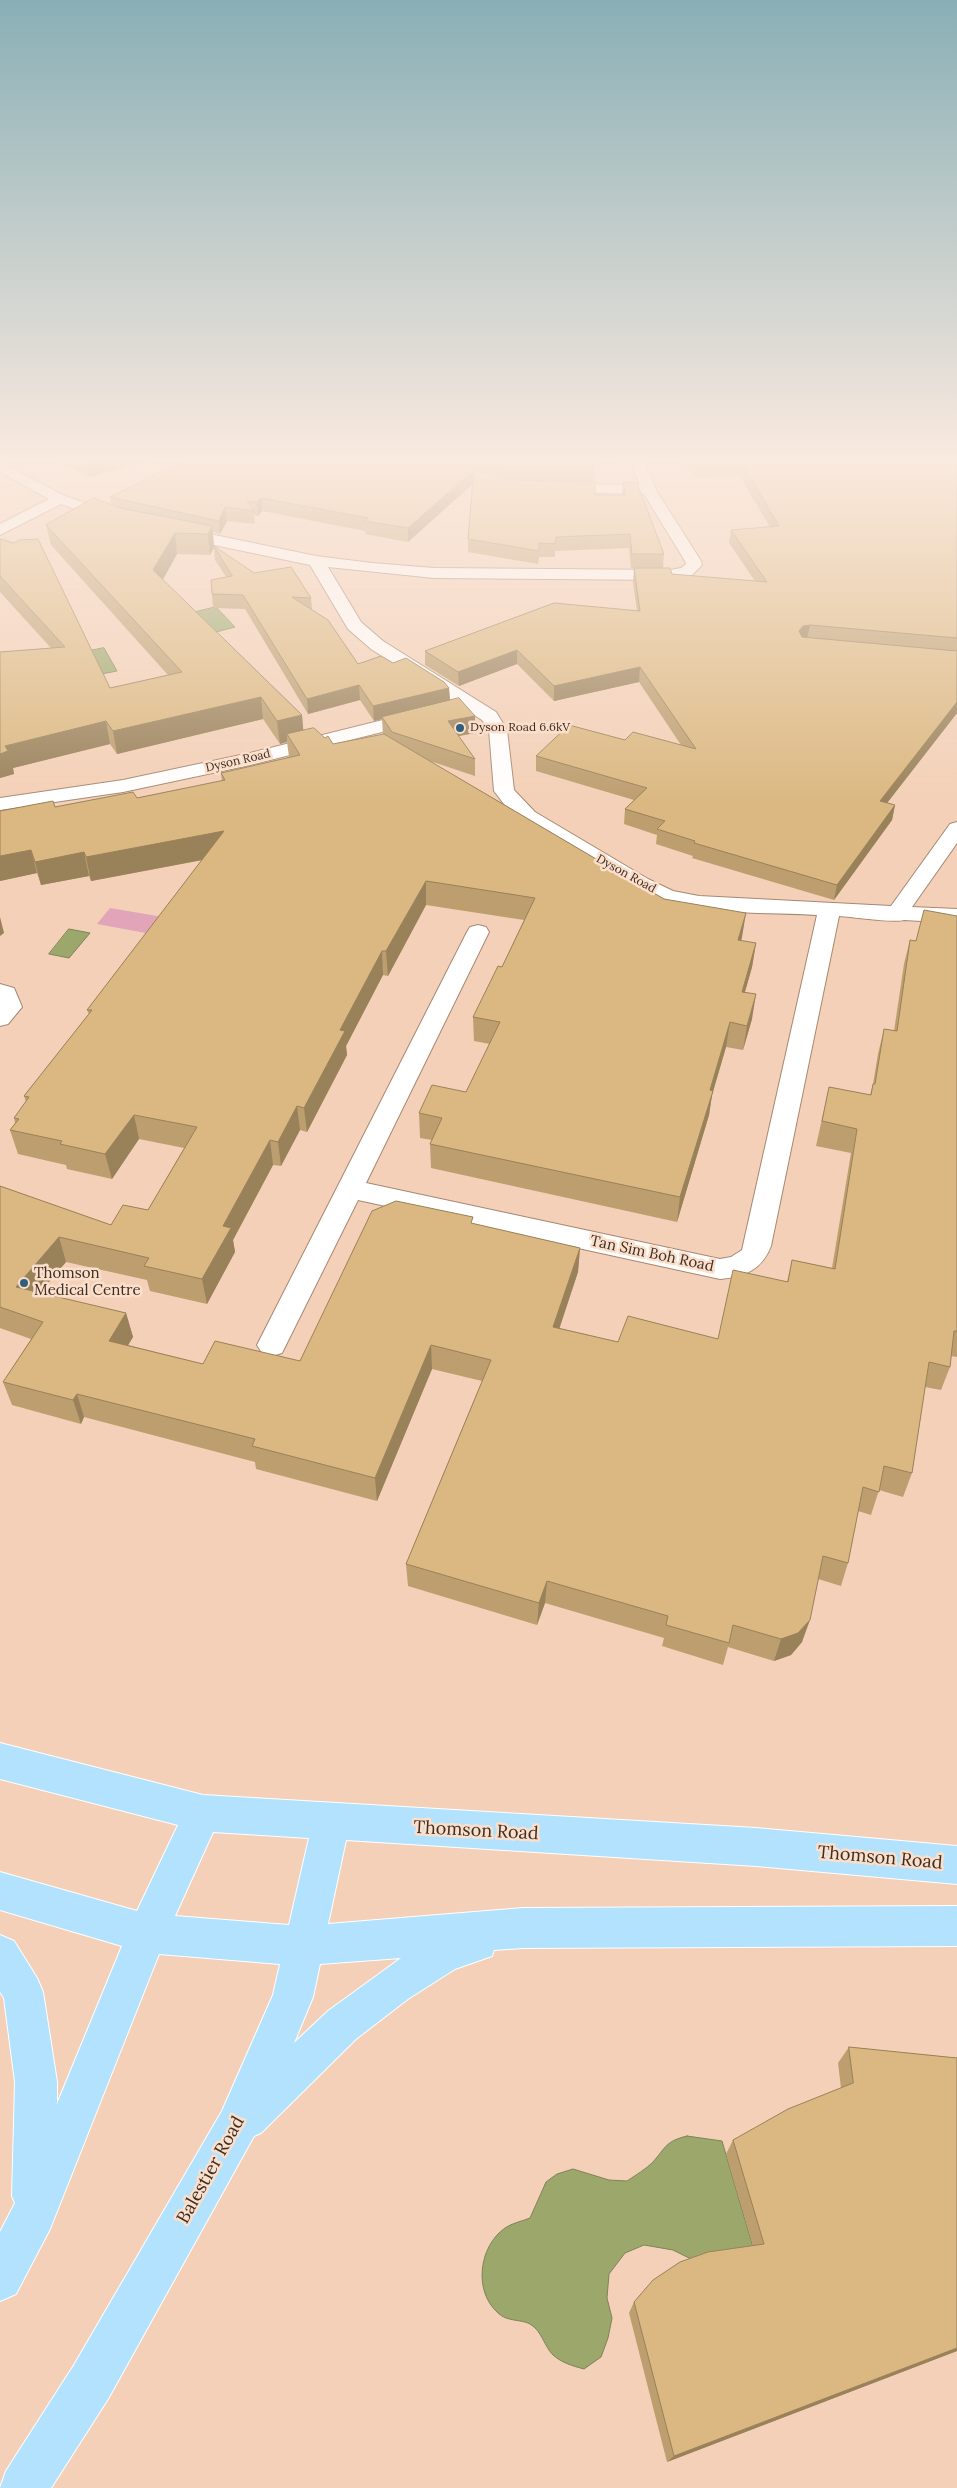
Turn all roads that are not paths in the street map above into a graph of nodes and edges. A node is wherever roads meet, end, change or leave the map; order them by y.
1 (324, 574) edge
2 (565, 574) edge
3 (675, 574) edge
4 (473, 704) junction
5 (0, 804) edge
6 (957, 828) edge
7 (829, 910) junction
8 (896, 915) junction
9 (957, 916) edge
10 (478, 932) dead end
11 (0, 991) edge
12 (0, 1019) edge
13 (349, 1189) junction
14 (272, 1344) dead end
15 (0, 1761) edge
16 (202, 1813) junction
17 (331, 1823) junction
18 (957, 1865) edge
19 (0, 1891) edge
20 (957, 1926) edge
21 (522, 1928) junction
22 (147, 1933) junction
23 (304, 1946) junction
24 (0, 1955) edge
25 (237, 2126) junction
26 (34, 2213) junction
27 (0, 2278) edge
28 (23, 2488) edge

1 - 4 street, Dyson Road
2 - 3 street
4 - 5 street, Dyson Road
4 - 7 street, Dyson Road
6 - 8 street
7 - 8 street, Dyson Road
7 - 13 street, Tan Sim Boh Road
8 - 9 street, Dyson Road
10 - 13 street
11 - 12 street
13 - 14 street
15 - 16 main road, Thomson Road
16 - 17 main road, Thomson Road
16 - 22 main road
17 - 18 main road, Thomson Road
17 - 23 main road, Balestier Road
19 - 22 main road
20 - 21 main road
21 - 23 main road
21 - 25 main road
22 - 23 main road
22 - 26 main road
23 - 25 main road, Balestier Road
24 - 26 main road
25 - 28 main road, Balestier Road
26 - 27 main road

